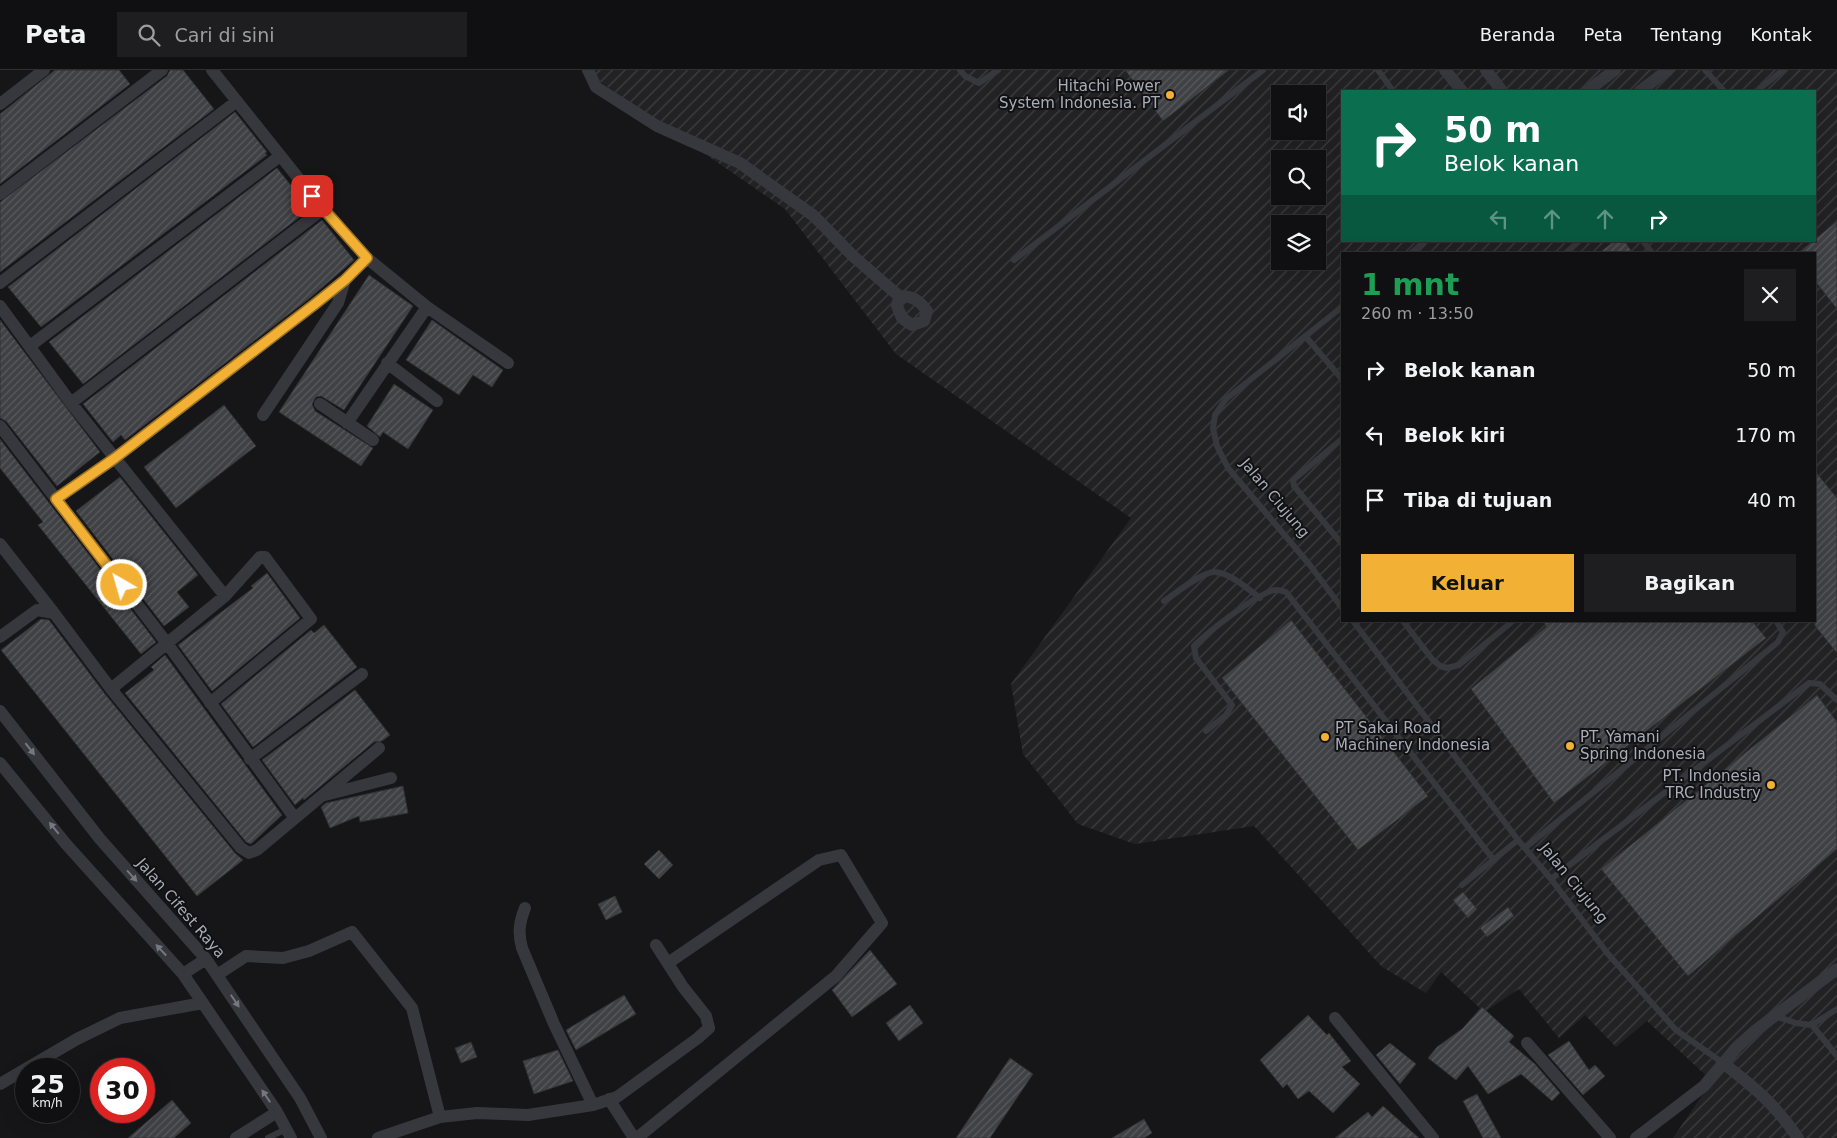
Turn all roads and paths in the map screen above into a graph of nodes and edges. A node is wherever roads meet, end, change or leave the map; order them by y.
1 (44, 70) edge
2 (162, 70) edge
3 (212, 70) edge
4 (588, 70) edge
5 (960, 70) edge
6 (998, 70) edge
7 (1264, 70) edge
8 (1378, 70) edge
9 (1445, 70) edge
10 (1486, 70) edge
11 (1615, 70) edge
12 (1668, 70) edge
13 (1705, 70) edge
14 (1783, 70) edge
15 (1392, 90) edge
16 (1461, 90) edge
17 (1501, 90) edge
18 (1588, 90) edge
19 (1641, 90) edge
20 (1723, 90) edge
21 (1758, 90) edge
22 (237, 101) junction
23 (0, 104) edge
24 (280, 156) junction
25 (0, 194) edge
26 (323, 209) junction
27 (1424, 242) edge
28 (1578, 242) edge
29 (1644, 242) edge
30 (1412, 252) edge
31 (1567, 252) edge
32 (1651, 252) edge
33 (367, 258) junction
34 (1014, 260) dead end
35 (345, 280) junction
36 (0, 282) edge
37 (900, 296) dead end
38 (0, 306) edge
39 (427, 307) junction
40 (1341, 309) edge
41 (1306, 337) junction
42 (30, 346) junction
43 (387, 363) junction
44 (508, 363) dead end
45 (1341, 378) edge
46 (437, 401) dead end
47 (71, 403) junction
48 (320, 404) dead end
49 (263, 415) dead end
50 (347, 423) junction
51 (0, 426) edge
52 (373, 440) dead end
53 (1341, 440) edge
54 (115, 458) junction
55 (56, 499) junction
56 (1341, 543) edge
57 (0, 544) edge
58 (225, 596) junction
59 (1260, 598) junction
60 (1164, 602) dead end
61 (1341, 607) edge
62 (54, 612) junction
63 (1354, 622) edge
64 (1404, 622) edge
65 (1512, 622) edge
66 (1777, 622) edge
67 (0, 637) edge
68 (166, 642) junction
69 (362, 674) dead end
70 (110, 689) junction
71 (1837, 700) edge
72 (210, 703) junction
73 (0, 711) edge
74 (1206, 731) dead end
75 (379, 748) dead end
76 (250, 759) junction
77 (0, 763) edge
78 (391, 778) dead end
79 (321, 796) junction
80 (294, 817) junction
81 (1518, 840) junction
82 (1525, 848) junction
83 (1493, 859) junction
84 (1551, 879) junction
85 (1462, 885) dead end
86 (525, 908) dead end
87 (656, 944) dead end
88 (206, 959) junction
89 (668, 963) junction
90 (1837, 969) edge
91 (183, 974) junction
92 (217, 976) junction
93 (203, 1003) junction
94 (1837, 1009) edge
95 (1774, 1016) junction
96 (1335, 1018) dead end
97 (1812, 1025) junction
98 (1527, 1042) dead end
99 (1837, 1056) edge
100 (1724, 1063) junction
101 (1, 1081) edge
102 (610, 1099) junction
103 (593, 1105) junction
104 (277, 1112) junction
105 (440, 1118) junction
106 (288, 1134) edge
107 (236, 1138) edge
108 (268, 1138) edge
109 (321, 1138) edge
110 (378, 1138) edge
111 (635, 1138) edge
112 (1433, 1138) edge
113 (1610, 1138) edge
114 (1636, 1138) edge
115 (1798, 1138) edge

1 - 23 street
2 - 25 street
3 - 22 street
4 - 37 street
5 - 6 lane
7 - 34 lane
8 - 15 lane
9 - 16 street
10 - 17 street
11 - 18 street
12 - 19 street
13 - 20 lane
14 - 21 lane
22 - 24 street
22 - 36 street
24 - 26 street
24 - 42 street
26 - 33 street
26 - 47 street
27 - 30 lane
28 - 31 lane
29 - 32 lane
33 - 35 street
33 - 39 street
35 - 49 street
35 - 54 street
38 - 42 street
39 - 43 street
39 - 44 street
40 - 41 lane, Jalan Ciujung
41 - 45 lane
41 - 61 lane, Jalan Ciujung
42 - 47 street
43 - 46 street
43 - 50 street
47 - 54 street
48 - 50 street
50 - 52 street
51 - 55 street
53 - 56 lane
54 - 55 street
54 - 58 street
55 - 68 street
57 - 62 street
58 - 68 street
58 - 72 street
59 - 60 lane
59 - 74 lane
59 - 83 lane
62 - 67 street
62 - 70 street
63 - 81 lane, Jalan Ciujung
64 - 65 lane
66 - 82 lane
68 - 70 street
68 - 72 street
69 - 76 street
70 - 80 street
71 - 84 lane
72 - 76 street
73 -> 88 street, Jalan Cifest Raya
75 - 79 street
76 - 80 street
91 -> 77 street
78 - 79 street
79 - 80 street
81 - 82 lane, Jalan Ciujung
81 - 83 lane
82 - 84 lane, Jalan Ciujung
83 - 85 lane
84 - 100 lane, Jalan Ciujung
86 - 103 street
87 - 89 street
88 - 91 street
88 - 92 street, Jalan Cifest Raya
89 - 102 street
89 - 111 street
90 - 95 street
91 - 93 street
92 - 105 street
92 -> 109 street, Jalan Cifest Raya
93 - 101 street
104 -> 93 street
94 - 97 lane
95 - 97 lane
95 - 100 street
96 - 112 street
97 - 99 lane
98 - 113 street
100 - 114 street
100 - 115 street, Jalan Ciujung
102 - 103 street
102 - 111 street
103 - 105 street
104 - 106 street
104 - 107 street
105 - 110 street
106 - 108 lane

